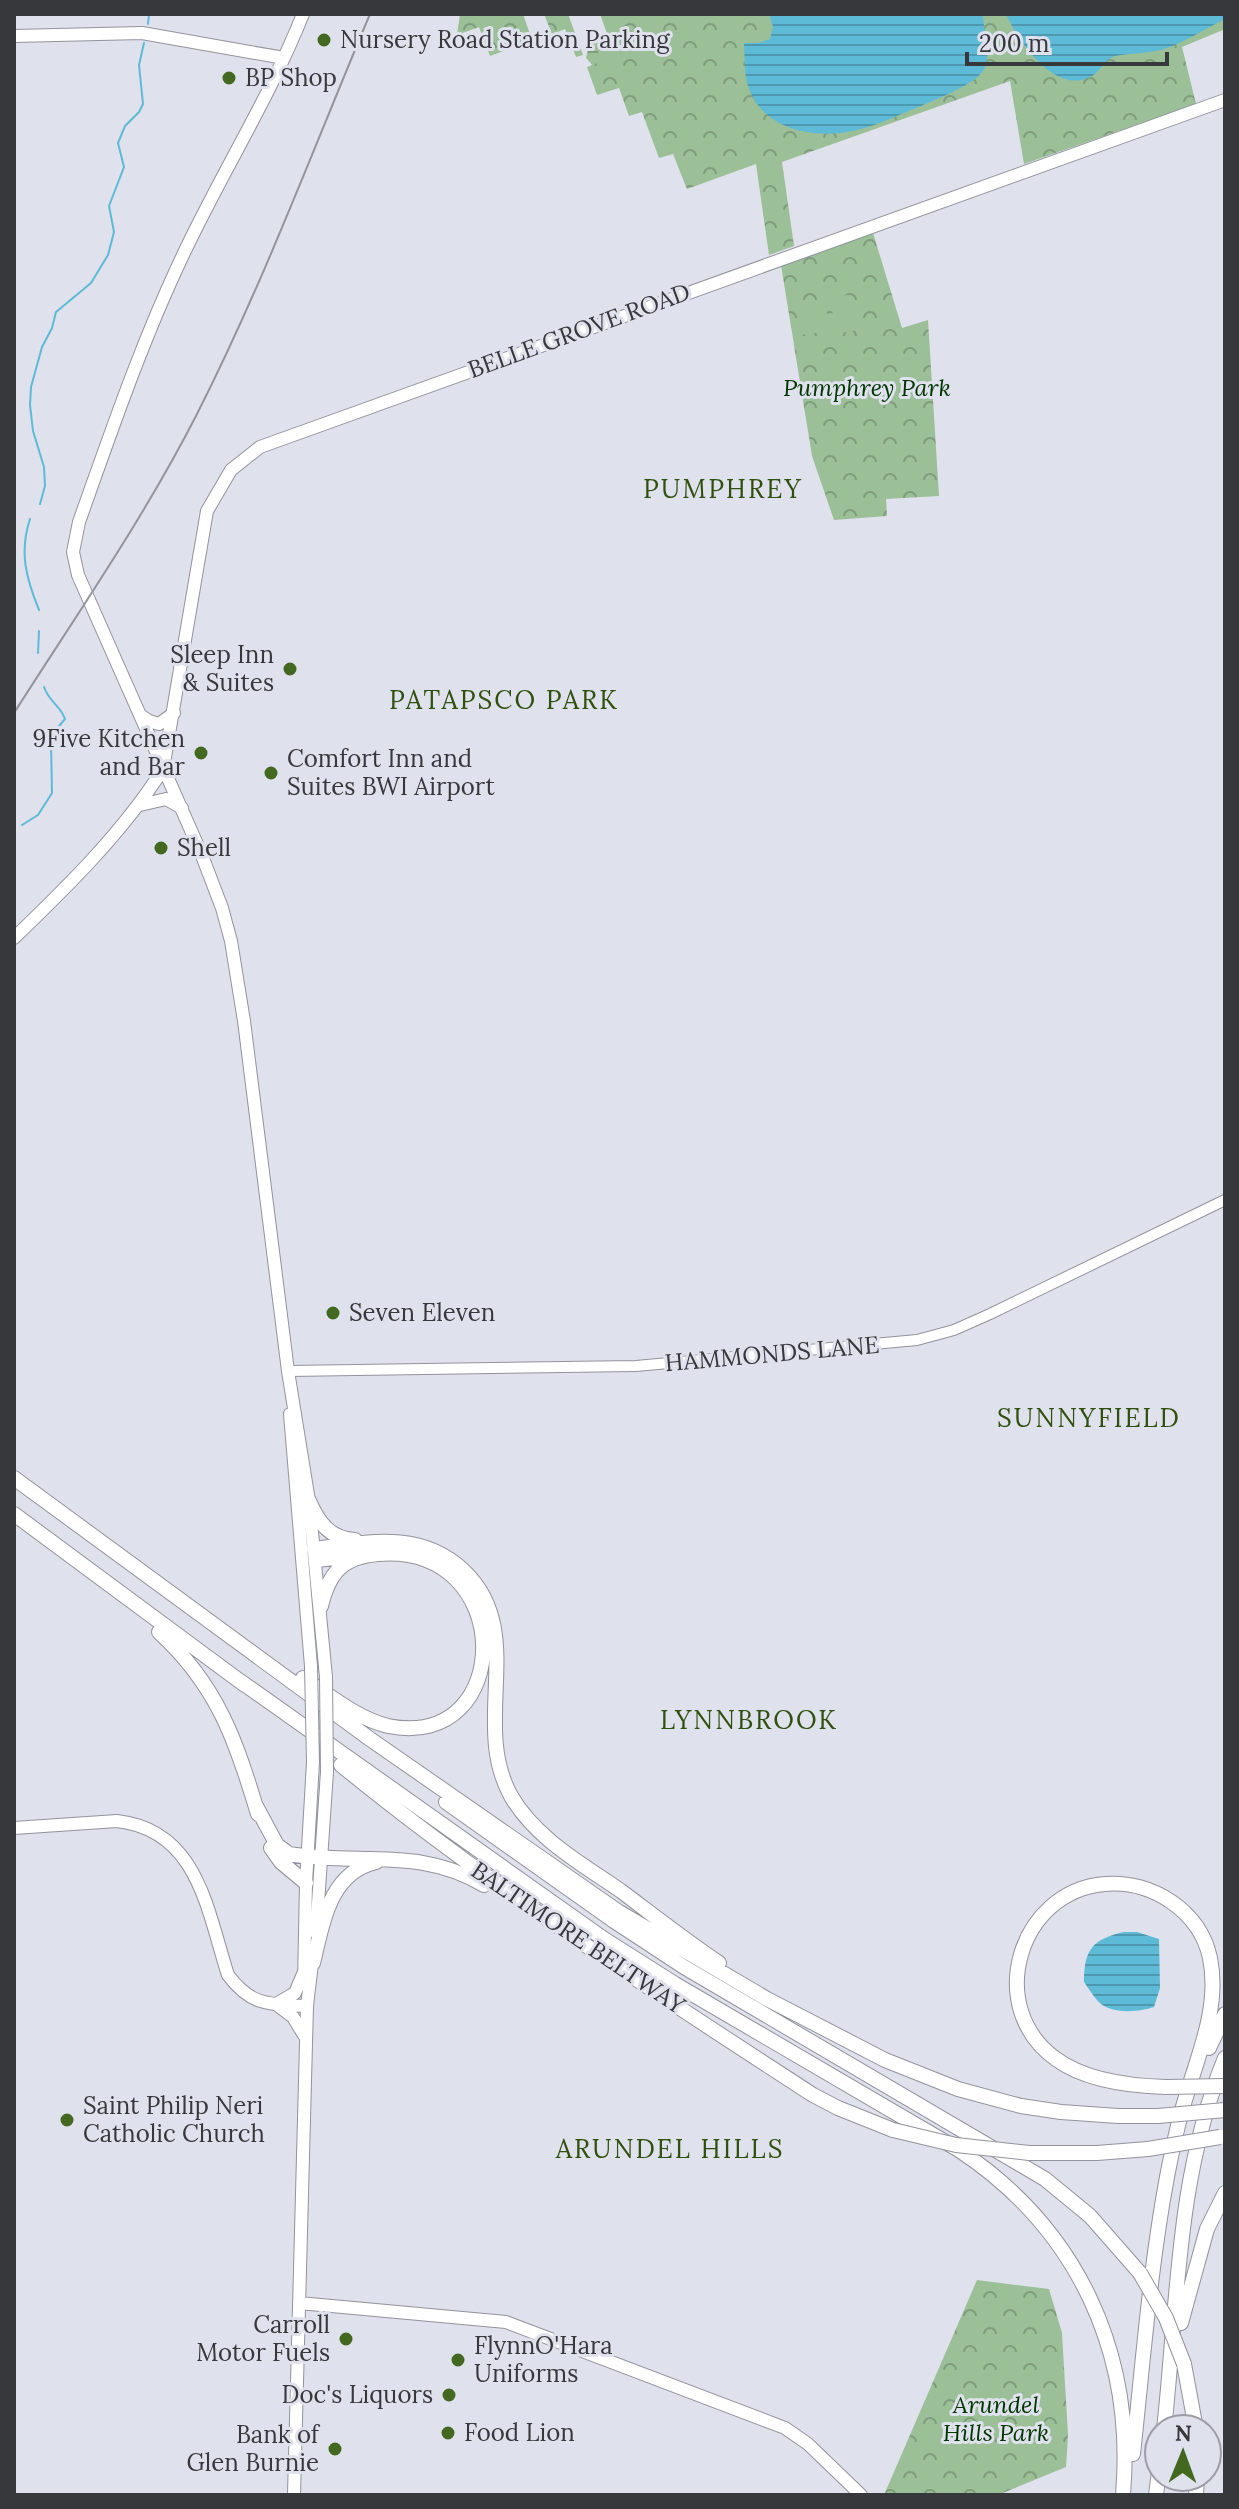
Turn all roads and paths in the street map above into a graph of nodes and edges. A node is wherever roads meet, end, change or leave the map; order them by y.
1 (303, 14) edge
2 (14, 36) edge
3 (284, 58) junction
4 (1225, 100) edge
5 (138, 713) junction
6 (174, 713) junction
7 (163, 769) junction
8 (140, 805) junction
9 (182, 808) junction
10 (14, 938) edge
11 (1225, 1200) edge
12 (288, 1371) junction
13 (14, 1478) edge
14 (309, 1501) junction
15 (14, 1514) edge
16 (372, 1548) junction
17 (310, 1556) junction
18 (105, 1583) junction
19 (321, 1606) junction
20 (266, 1663) junction
21 (240, 1681) junction
22 (370, 1739) junction
23 (256, 1806) junction
24 (14, 1828) edge
25 (316, 1856) junction
26 (391, 1858) junction
27 (306, 1883) junction
28 (597, 1953) junction
29 (308, 1968) junction
30 (275, 2004) junction
31 (307, 2006) junction
32 (1225, 2014) edge
33 (840, 2038) junction
34 (306, 2042) junction
35 (1225, 2058) edge
36 (1225, 2086) edge
37 (1225, 2110) edge
38 (1222, 2137) edge
39 (1168, 2174) junction
40 (1225, 2193) edge
41 (299, 2303) junction
42 (1168, 2394) junction
43 (1166, 2413) edge
44 (1193, 2413) edge
45 (294, 2495) edge
46 (861, 2495) edge
47 (1125, 2495) edge

1 - 3 main road
2 - 3 main road
3 - 5 main road
4 - 6 main road, BELLE GROVE ROAD
5 - 6 main road
5 - 7 main road
6 - 7 main road, BELLE GROVE ROAD
7 - 8 main road
7 - 9 main road
8 - 9 main road
8 - 10 main road
9 - 12 main road
11 - 12 street, HAMMONDS LANE
12 - 14 main road
12 - 17 main road
13 - 20 highway, BALTIMORE BELTWAY
14 - 16 highway
14 - 17 main road
15 - 18 highway, BALTIMORE BELTWAY
16 - 17 highway
16 - 19 highway
16 - 20 highway
16 - 33 highway
17 - 19 main road
17 - 25 main road, bridge
18 - 21 highway, BALTIMORE BELTWAY
18 - 23 highway
19 - 25 main road, bridge
20 - 22 highway, BALTIMORE BELTWAY
21 - 28 highway, BALTIMORE BELTWAY
21 - 47 highway
22 - 33 highway, BALTIMORE BELTWAY
22 - 44 highway, bridge
23 - 25 highway
23 - 27 highway
24 - 30 main road
25 - 26 highway
25 - 27 main road
25 - 29 main road
26 - 28 highway
26 - 29 highway
27 - 29 main road
28 - 38 highway, BALTIMORE BELTWAY, bridge
29 - 30 main road
29 - 31 main road
30 - 31 main road
30 - 34 main road
31 - 34 main road
32 - 39 highway
33 - 37 highway, BALTIMORE BELTWAY, bridge
34 - 41 main road
35 - 42 highway
36 - 39 highway, bridge
39 - 47 highway
40 - 42 highway
41 - 45 main road
41 - 46 main road
42 - 43 highway

